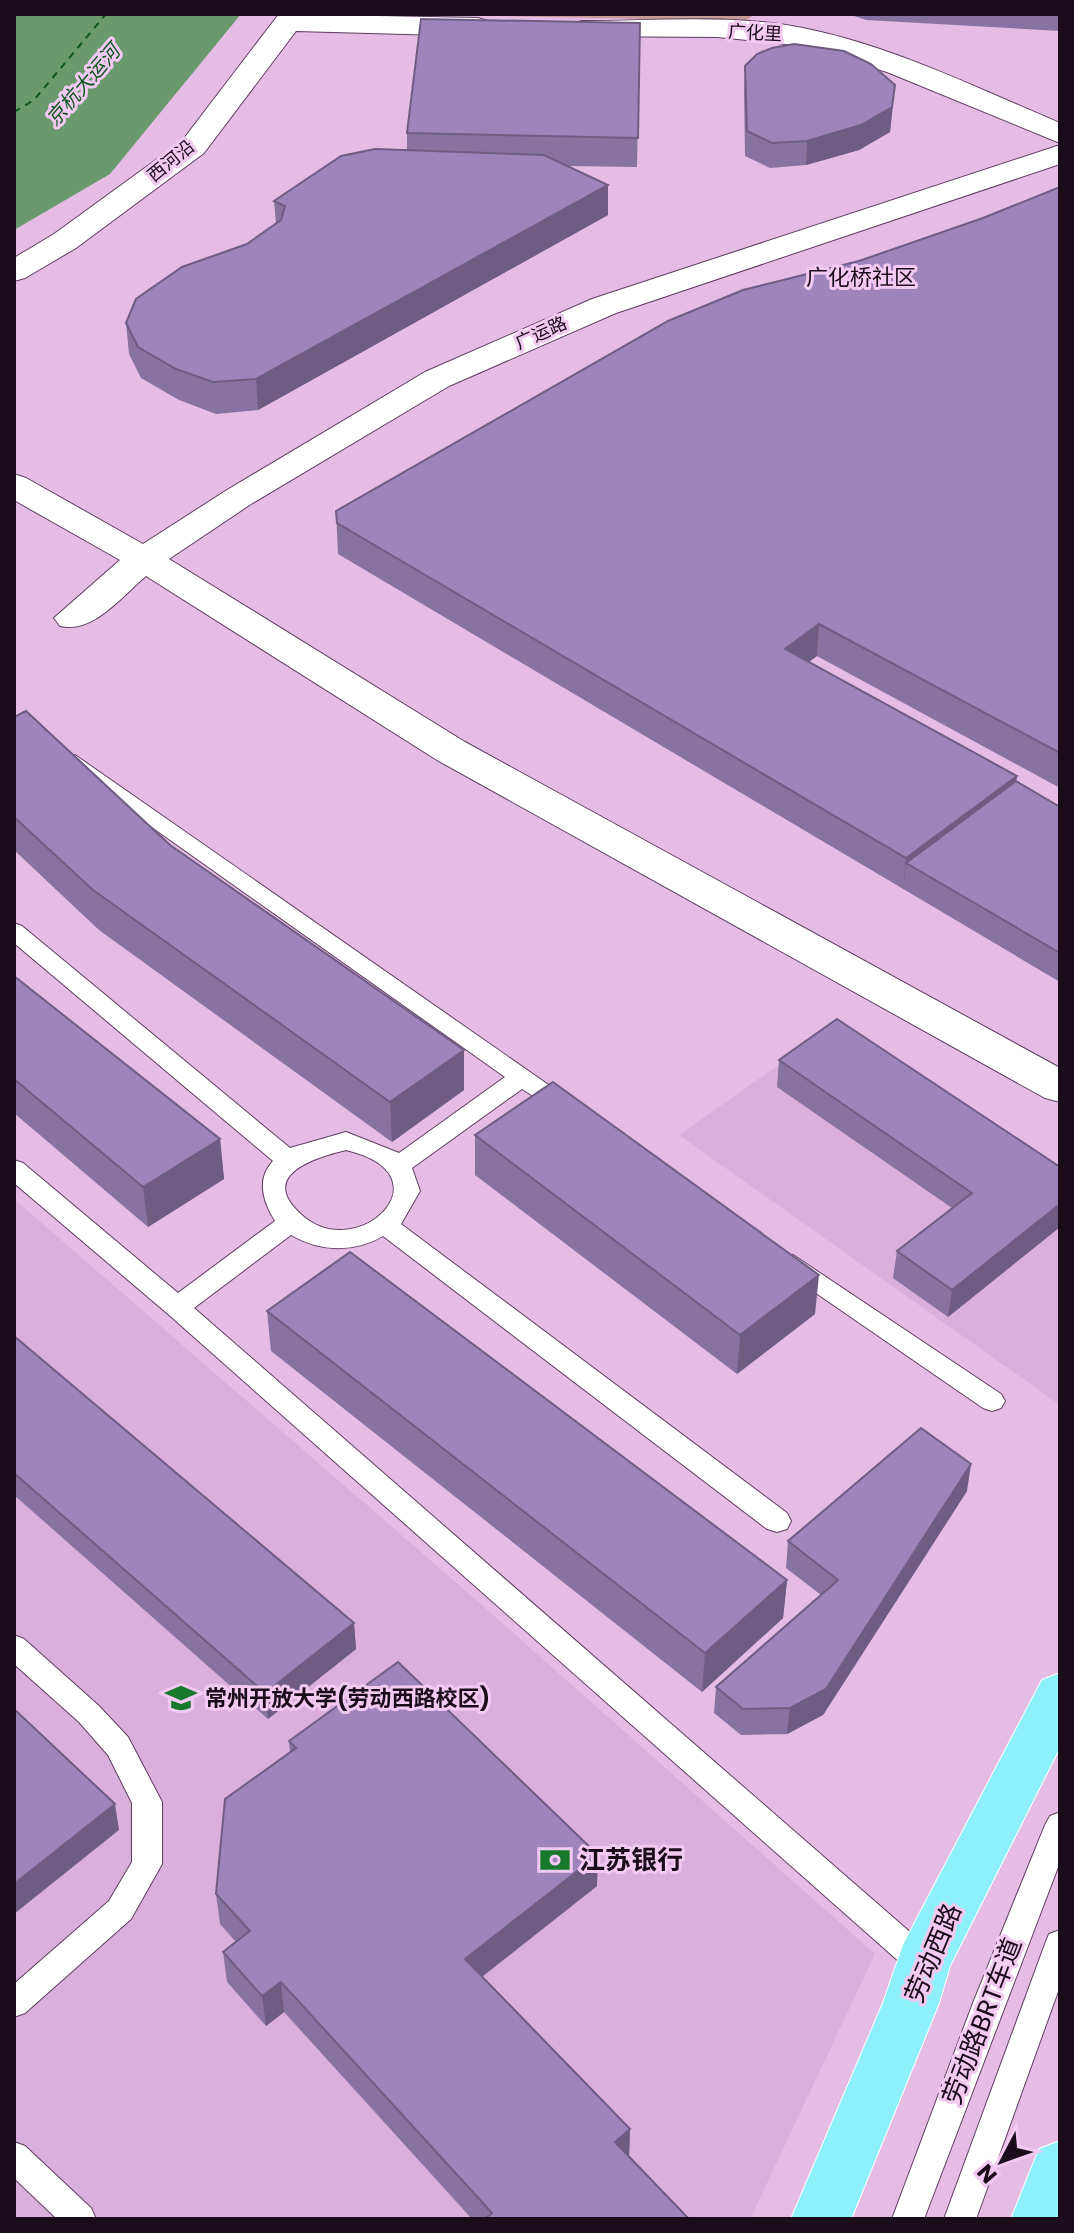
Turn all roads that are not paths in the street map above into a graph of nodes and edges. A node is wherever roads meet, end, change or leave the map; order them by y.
1 (291, 18) edge
2 (777, 24) edge
3 (508, 28) edge
4 (556, 29) edge
5 (1060, 134) edge
6 (1060, 154) edge
7 (14, 271) edge
8 (14, 485) edge
9 (144, 559) junction
10 (73, 618) dead end
11 (61, 752) edge
12 (14, 931) edge
13 (521, 1078) junction
14 (1060, 1087) edge
15 (587, 1122) edge
16 (288, 1160) junction
17 (399, 1165) junction
18 (14, 1169) edge
19 (290, 1223) junction
20 (385, 1225) junction
21 (770, 1248) edge
22 (177, 1307) junction
23 (992, 1401) dead end
24 (777, 1521) dead end
25 (14, 1647) edge
26 (1060, 1695) edge
27 (1060, 1825) edge
28 (1060, 1944) edge
29 (923, 1963) junction
30 (14, 2003) edge
31 (14, 2157) edge
32 (1060, 2169) edge
33 (80, 2219) edge
34 (821, 2219) edge
35 (908, 2219) edge
36 (960, 2219) edge
37 (1041, 2219) edge

1 - 3 street
1 - 7 street, 西河沿
2 - 4 street, 广化里
2 - 5 street, 广化里
6 - 9 street, 广运路
8 - 9 street
9 - 10 street, 广运路
9 - 14 street
11 - 13 lane
12 - 16 lane
13 - 15 lane
13 - 17 lane
16 - 17 lane
16 - 19 lane
17 - 20 lane
18 - 22 lane
19 - 20 lane
19 - 22 lane
20 - 24 lane
21 - 23 lane
22 - 29 lane
25 - 30 lane
26 - 29 main road, 劳动西路
27 - 35 lane, 劳动路BRT车道
28 - 36 lane
29 - 34 main road, 劳动西路
31 - 33 lane
32 - 37 main road

